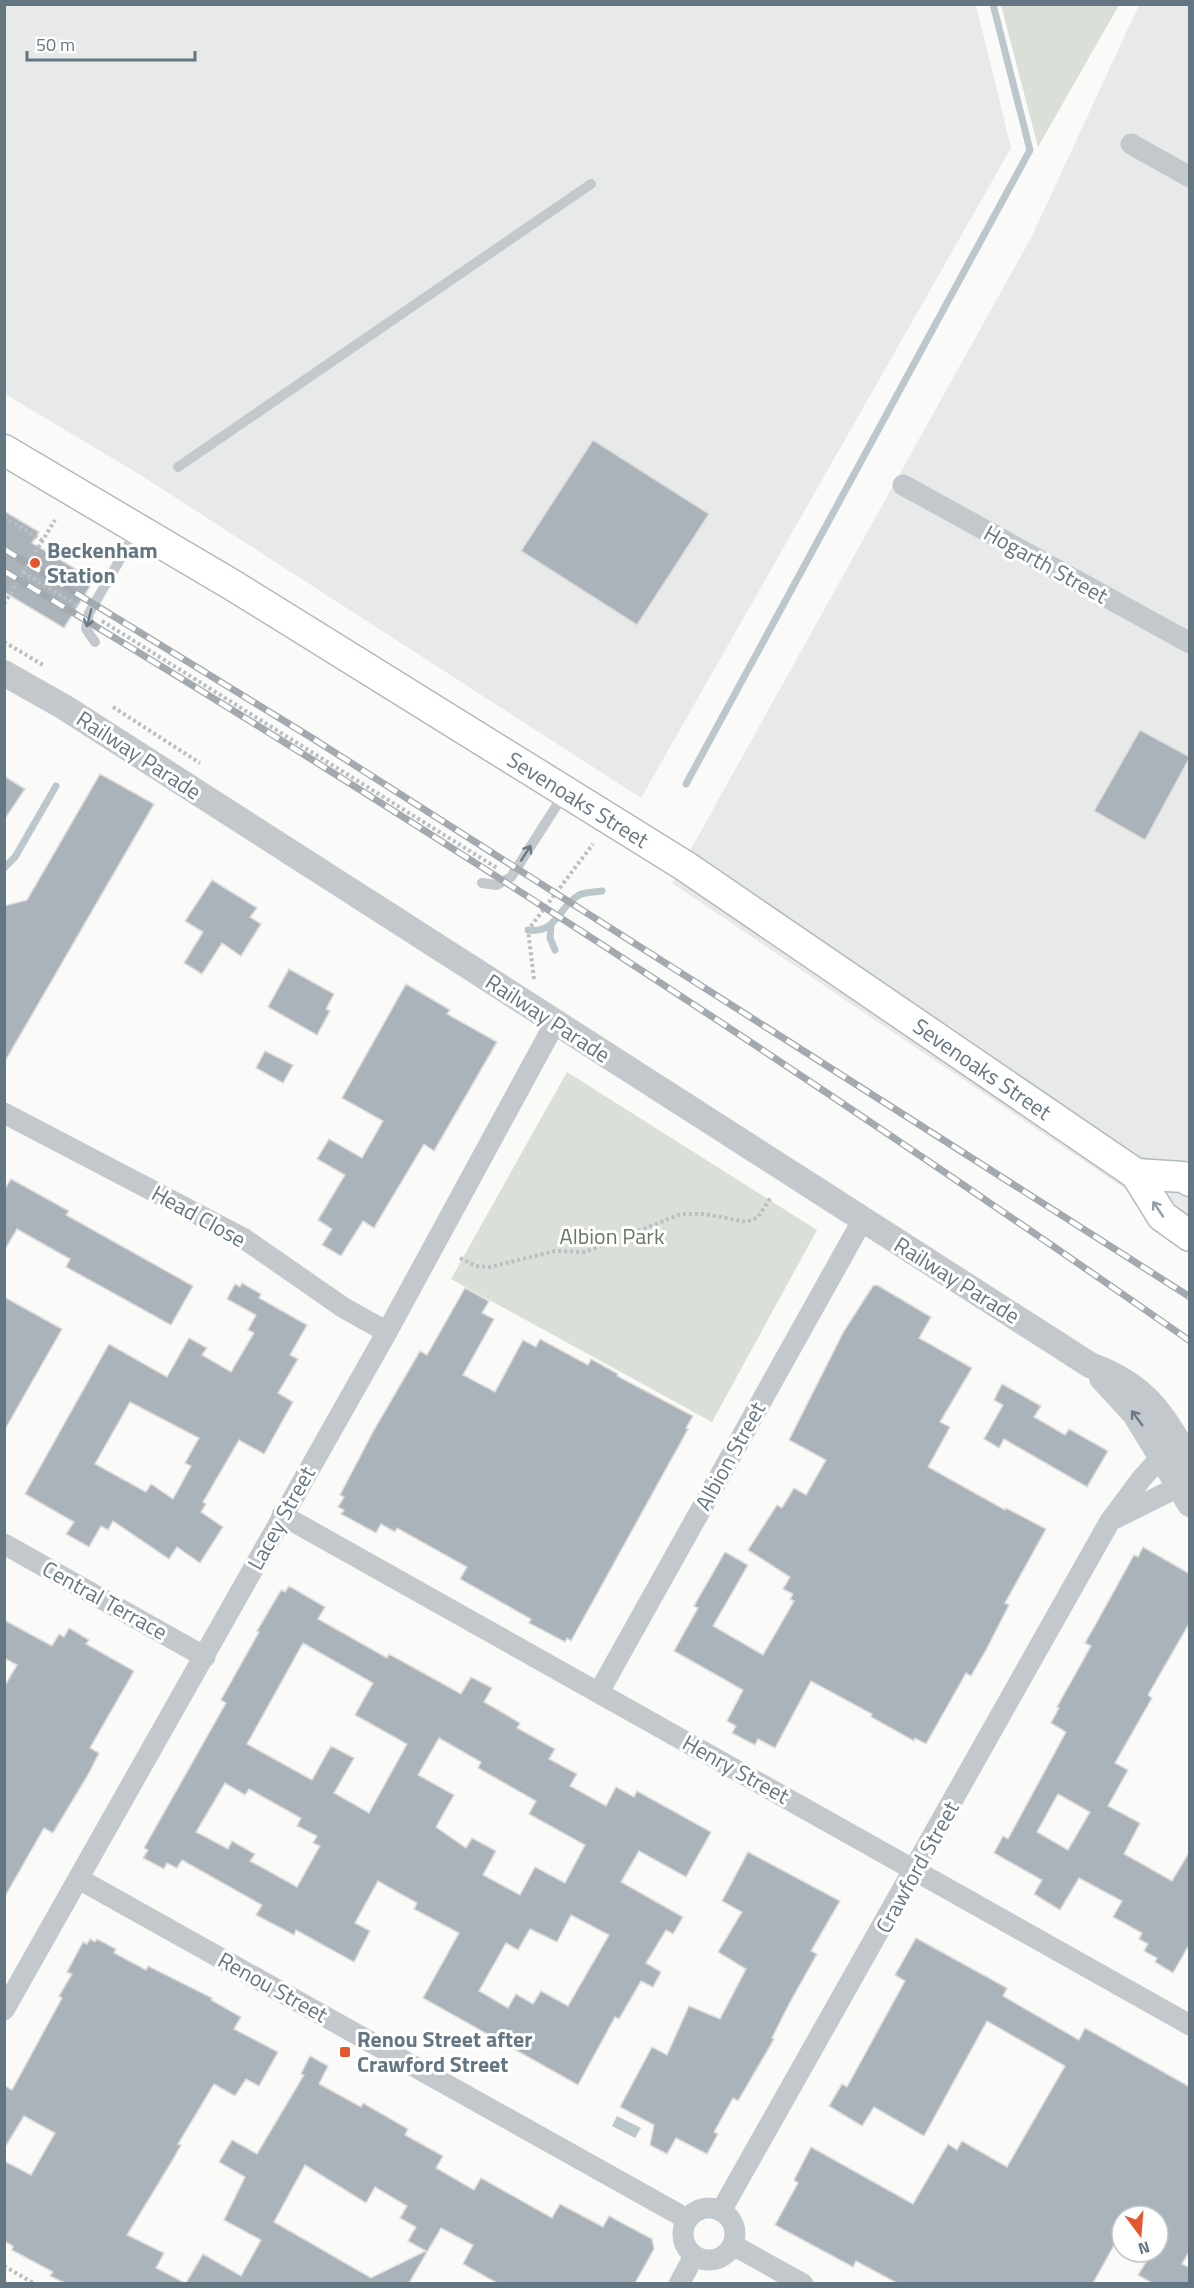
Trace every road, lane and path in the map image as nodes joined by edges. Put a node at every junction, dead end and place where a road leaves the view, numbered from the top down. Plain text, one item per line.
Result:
1 (1131, 144) dead end
2 (1190, 177) edge
3 (591, 184) dead end
4 (4, 450) edge
5 (178, 467) dead end
6 (903, 485) dead end
7 (4, 517) edge
8 (55, 520) dead end
9 (137, 530) junction
10 (43, 541) junction
11 (23, 572) junction
12 (5, 600) edge
13 (89, 613) junction
14 (95, 642) dead end
15 (1190, 643) edge
16 (4, 673) edge
17 (564, 793) junction
18 (593, 844) dead end
19 (511, 877) junction
20 (482, 883) dead end
21 (534, 979) dead end
22 (555, 1023) junction
23 (4, 1113) edge
24 (1136, 1174) junction
25 (1190, 1181) edge
26 (771, 1197) dead end
27 (862, 1221) junction
28 (1190, 1236) edge
29 (460, 1258) dead end
30 (387, 1332) junction
31 (1175, 1453) edge
32 (1186, 1490) edge
33 (282, 1515) junction
34 (1110, 1521) junction
35 (4, 1544) edge
36 (205, 1657) junction
37 (599, 1692) junction
38 (916, 1870) junction
39 (79, 1879) junction
40 (4, 2010) edge
41 (1190, 2025) edge
42 (722, 2211) junction
43 (687, 2219) junction
44 (733, 2245) junction
45 (693, 2256) junction
46 (4, 2266) edge
47 (35, 2283) edge
48 (679, 2283) edge
49 (803, 2283) edge

1 - 2 street
3 - 5 lane
4 - 9 main road, Sevenoaks Street
6 - 15 street, Hogarth Street
7 - 10 path
8 - 10 path
9 - 13 lane
9 - 17 main road, Sevenoaks Street
10 - 11 path
11 - 12 path
11 - 13 path
13 -> 14 lane
13 - 19 path
16 - 22 street, Railway Parade
19 -> 17 lane
17 - 24 main road, Sevenoaks Street
18 - 21 path
19 - 20 lane
22 - 27 street, Railway Parade
22 - 30 street, Lacey Street
23 - 30 street, Head Close
24 - 25 main road
28 -> 24 main road, Sevenoaks Street
26 - 29 path
27 - 31 street, Railway Parade
27 - 37 street, Albion Street
30 - 33 street, Lacey Street
31 - 32 street, Railway Parade
31 - 34 street, Crawford Street
32 - 34 street
33 - 36 street, Lacey Street
33 - 37 street, Henry Street
34 - 38 street, Crawford Street
35 - 36 street, Central Terrace
36 - 39 street, Lacey Street
37 - 38 street, Henry Street
38 - 41 street, Henry Street
38 - 42 street, Crawford Street
39 - 40 street, Lacey Street
39 - 43 street, Renou Street
42 - 43 street
42 - 44 street
43 - 45 street
44 - 45 street
44 - 49 street
45 - 48 street
46 - 47 path

